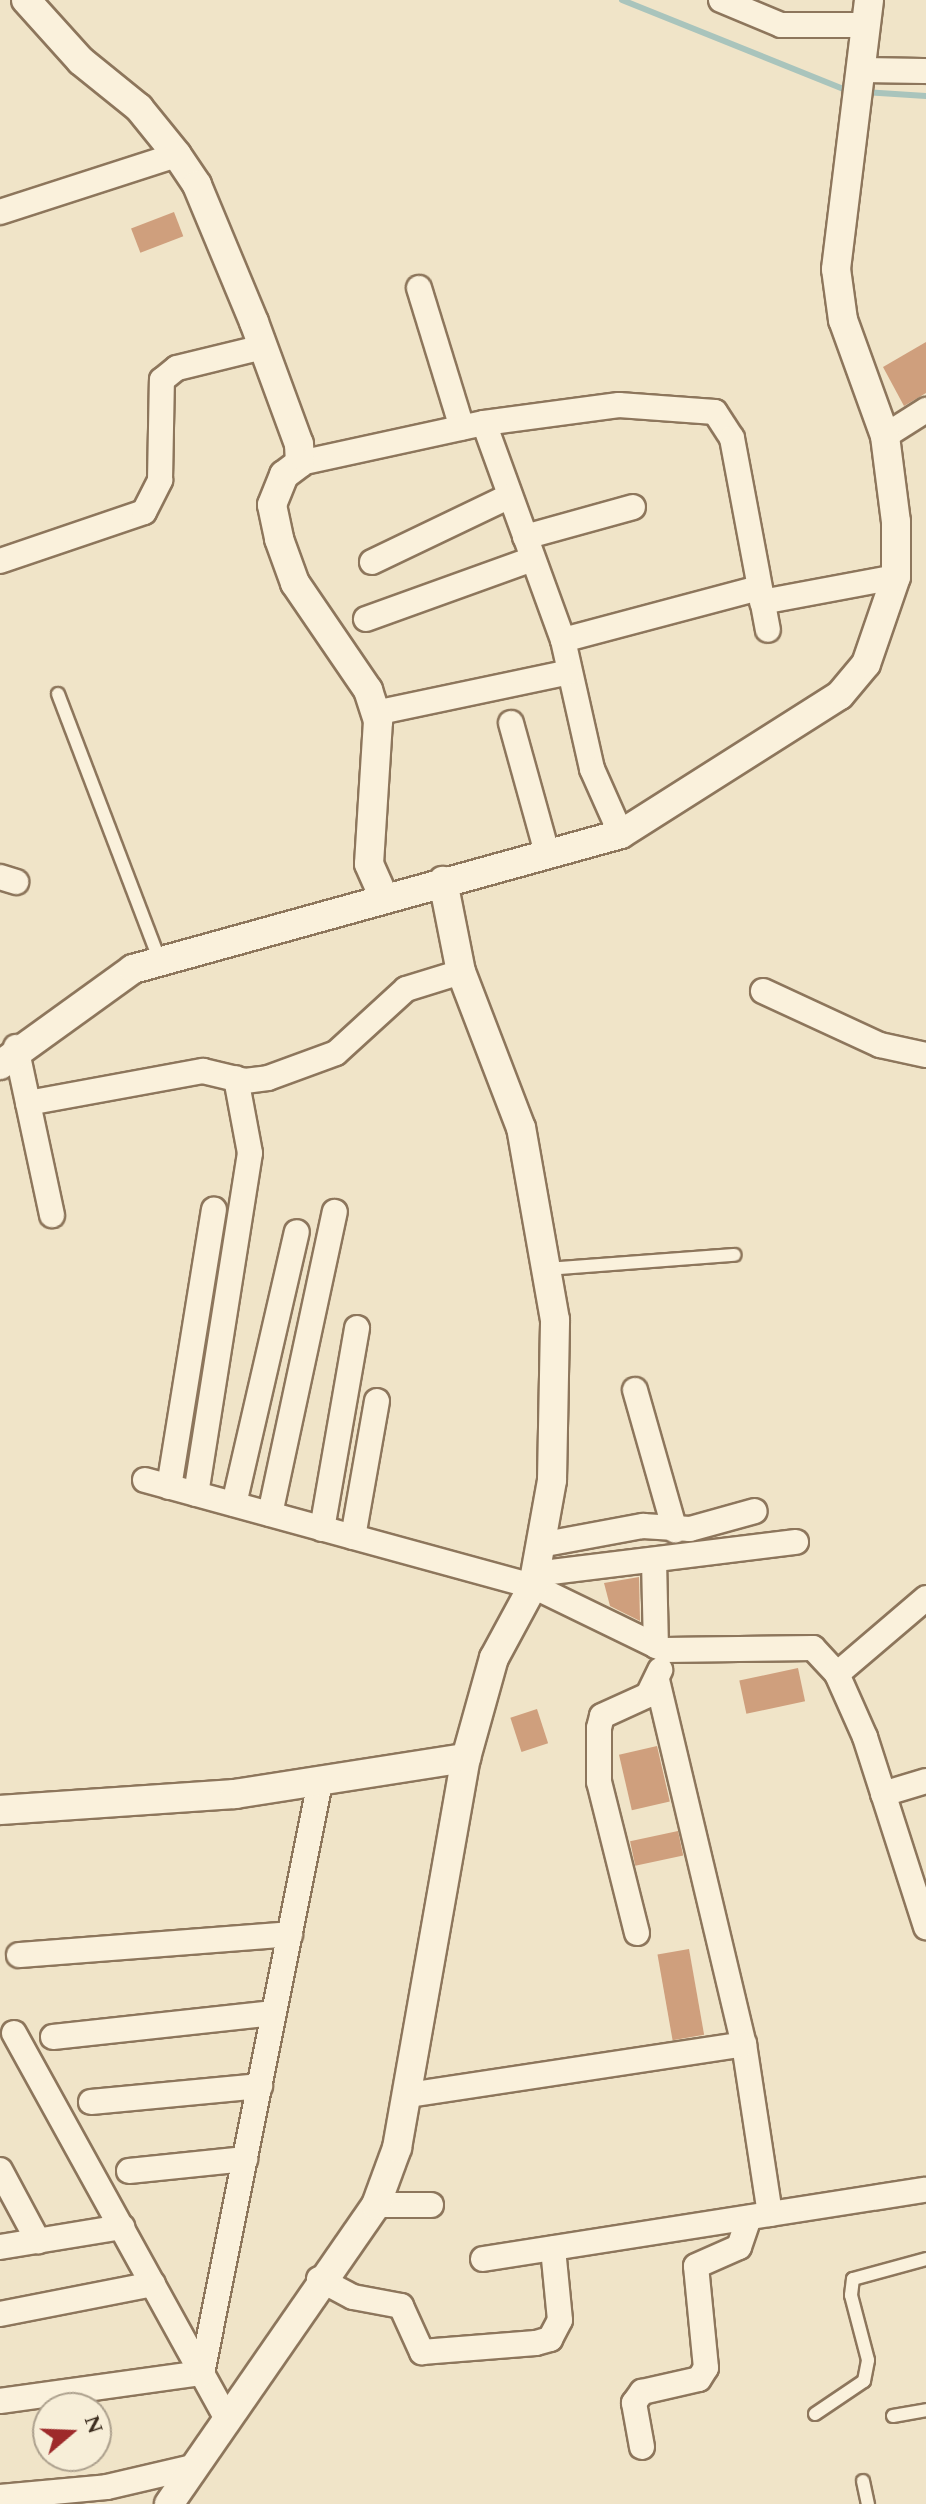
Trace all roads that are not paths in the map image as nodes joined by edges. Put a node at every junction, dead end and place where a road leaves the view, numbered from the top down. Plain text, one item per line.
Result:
1 (26, 0) edge
2 (721, 0) edge
3 (868, 12) edge
4 (926, 71) edge
5 (861, 75) junction
6 (177, 155) junction
7 (0, 212) edge
8 (419, 288) dead end
9 (263, 347) junction
10 (926, 410) edge
11 (473, 426) junction
12 (885, 436) junction
13 (300, 463) junction
14 (510, 496) junction
15 (633, 507) dead end
16 (529, 548) junction
17 (0, 561) edge
18 (372, 562) dead end
19 (896, 577) junction
20 (761, 595) junction
21 (366, 619) dead end
22 (768, 630) dead end
23 (563, 640) junction
24 (569, 672) junction
25 (58, 694) dead end
26 (375, 713) junction
27 (511, 723) dead end
28 (621, 834) junction
29 (548, 856) junction
30 (443, 881) junction
31 (383, 896) junction
32 (160, 961) junction
33 (461, 972) junction
34 (763, 991) dead end
35 (926, 1055) edge
36 (8, 1056) edge
37 (236, 1078) junction
38 (28, 1103) junction
39 (214, 1210) dead end
40 (335, 1212) dead end
41 (52, 1215) dead end
42 (297, 1232) dead end
43 (734, 1255) dead end
44 (546, 1269) junction
45 (357, 1328) dead end
46 (635, 1390) dead end
47 (377, 1401) dead end
48 (145, 1480) dead end
49 (169, 1487) junction
50 (196, 1494) junction
51 (234, 1504) junction
52 (755, 1511) dead end
53 (270, 1514) junction
54 (322, 1529) junction
55 (675, 1530) junction
56 (353, 1537) junction
57 (796, 1542) dead end
58 (540, 1545) junction
59 (654, 1560) junction
60 (534, 1580) junction
61 (926, 1598) edge
62 (661, 1648) junction
63 (837, 1674) junction
64 (657, 1680) junction
65 (466, 1758) junction
66 (926, 1781) edge
67 (320, 1782) junction
68 (883, 1794) junction
69 (0, 1810) edge
70 (926, 1927) edge
71 (637, 1933) dead end
72 (290, 1934) junction
73 (19, 1955) dead end
74 (274, 2013) junction
75 (14, 2033) dead end
76 (53, 2037) dead end
77 (744, 2044) junction
78 (260, 2086) junction
79 (408, 2095) junction
80 (91, 2102) dead end
81 (245, 2159) junction
82 (0, 2170) edge
83 (129, 2171) dead end
84 (926, 2190) edge
85 (376, 2205) junction
86 (431, 2205) dead end
87 (760, 2216) junction
88 (122, 2227) junction
89 (38, 2241) junction
90 (0, 2247) edge
91 (553, 2248) junction
92 (483, 2259) dead end
93 (926, 2259) edge
94 (319, 2279) junction
95 (153, 2284) junction
96 (0, 2314) edge
97 (202, 2373) junction
98 (0, 2401) edge
99 (926, 2410) edge
100 (815, 2414) dead end
101 (893, 2416) dead end
102 (226, 2417) junction
103 (642, 2447) dead end
104 (193, 2467) junction
105 (863, 2481) dead end
106 (0, 2497) edge
107 (169, 2504) edge
108 (868, 2504) edge

1 - 6 street
2 - 3 street
3 - 5 street
4 - 5 street
5 - 12 street
6 - 7 street
6 - 9 street
8 - 11 street
9 - 13 street
9 - 17 street
10 - 12 street
11 - 13 street
11 - 14 street
11 - 20 street
12 - 19 street
13 - 26 street
14 - 16 street
14 - 18 street
15 - 16 street
16 - 21 street
16 - 23 street
19 - 20 street
19 - 28 street
20 - 22 street
20 - 23 street
23 - 24 street
24 - 26 street
24 - 28 street
25 - 32 lane
26 - 31 street
27 - 29 street
28 - 29 street
29 - 30 street
30 - 31 street
30 - 33 street
31 - 32 street
32 - 36 street
33 - 37 street
33 - 44 street
34 - 35 street
36 - 38 street
37 - 38 street
37 - 50 street
38 - 41 street
39 - 49 street
40 - 53 street
42 - 51 street
43 - 44 lane
44 - 58 street
45 - 54 street
46 - 55 street
47 - 56 street
48 - 49 street
49 - 50 street
50 - 51 street
51 - 53 street
52 - 55 street
53 - 54 street
54 - 56 street
55 - 58 street
56 - 60 street
57 - 59 street
58 - 60 street
59 - 60 street
59 - 62 street
60 - 62 street
60 - 65 street
61 - 63 street
62 - 63 street
62 - 64 street
63 - 68 street
64 - 71 street
64 - 77 street
65 - 67 street
65 - 79 street
66 - 68 street
67 - 69 street
67 - 72 street
68 - 70 street
72 - 73 street
72 - 74 street
74 - 76 street
74 - 78 street
75 - 88 street
77 - 79 street
77 - 87 street
78 - 80 street
78 - 81 street
79 - 85 street
81 - 83 street
81 - 97 street
82 - 89 street
84 - 87 street
85 - 86 street
85 - 94 street
87 - 91 street
87 - 103 street
88 - 89 street
88 - 95 street
89 - 90 street
91 - 92 street
91 - 94 street
93 - 100 lane
94 - 102 street
95 - 96 street
95 - 97 street
97 - 98 street
97 - 102 street
99 - 101 lane
102 - 104 street
104 - 106 street
104 - 107 street
105 - 108 lane

